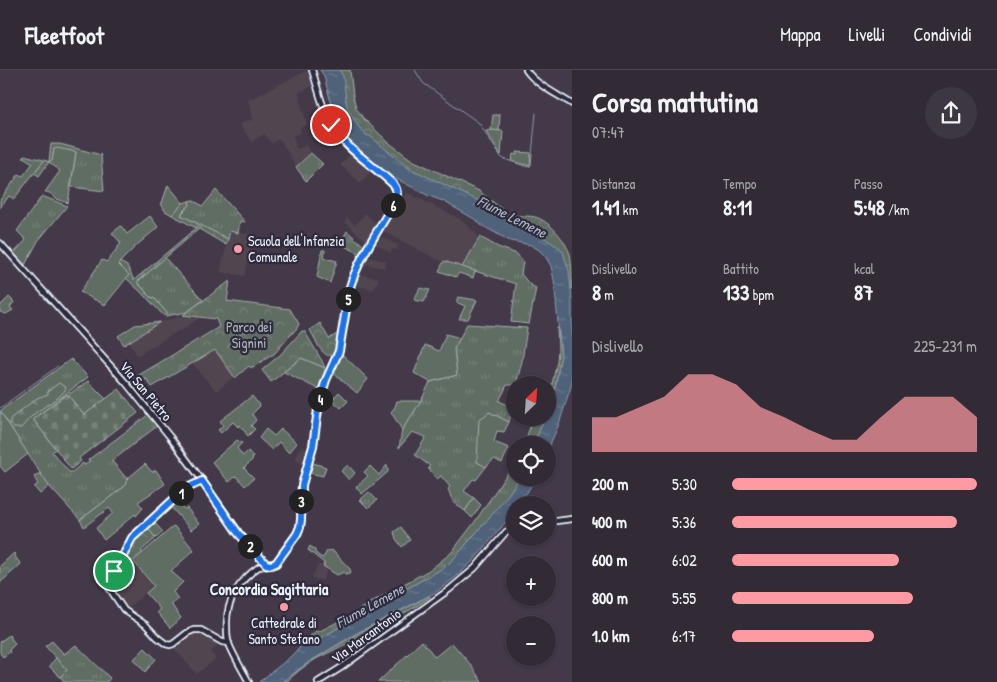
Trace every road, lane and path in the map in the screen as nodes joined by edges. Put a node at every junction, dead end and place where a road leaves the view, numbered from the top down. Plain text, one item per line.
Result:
1 (312, 70) edge
2 (526, 70) edge
3 (572, 104) edge
4 (0, 243) edge
5 (202, 481) junction
6 (572, 519) edge
7 (556, 521) edge
8 (506, 532) edge
9 (264, 565) junction
10 (229, 643) junction
11 (249, 682) edge
12 (318, 682) edge

1 - 9 street
2 - 3 street
4 - 5 street, Via San Pietro
5 - 9 street, Via San Pietro
5 - 10 street
6 - 7 street
8 - 12 street, Via Marcantonio
9 - 10 street
10 - 11 street

